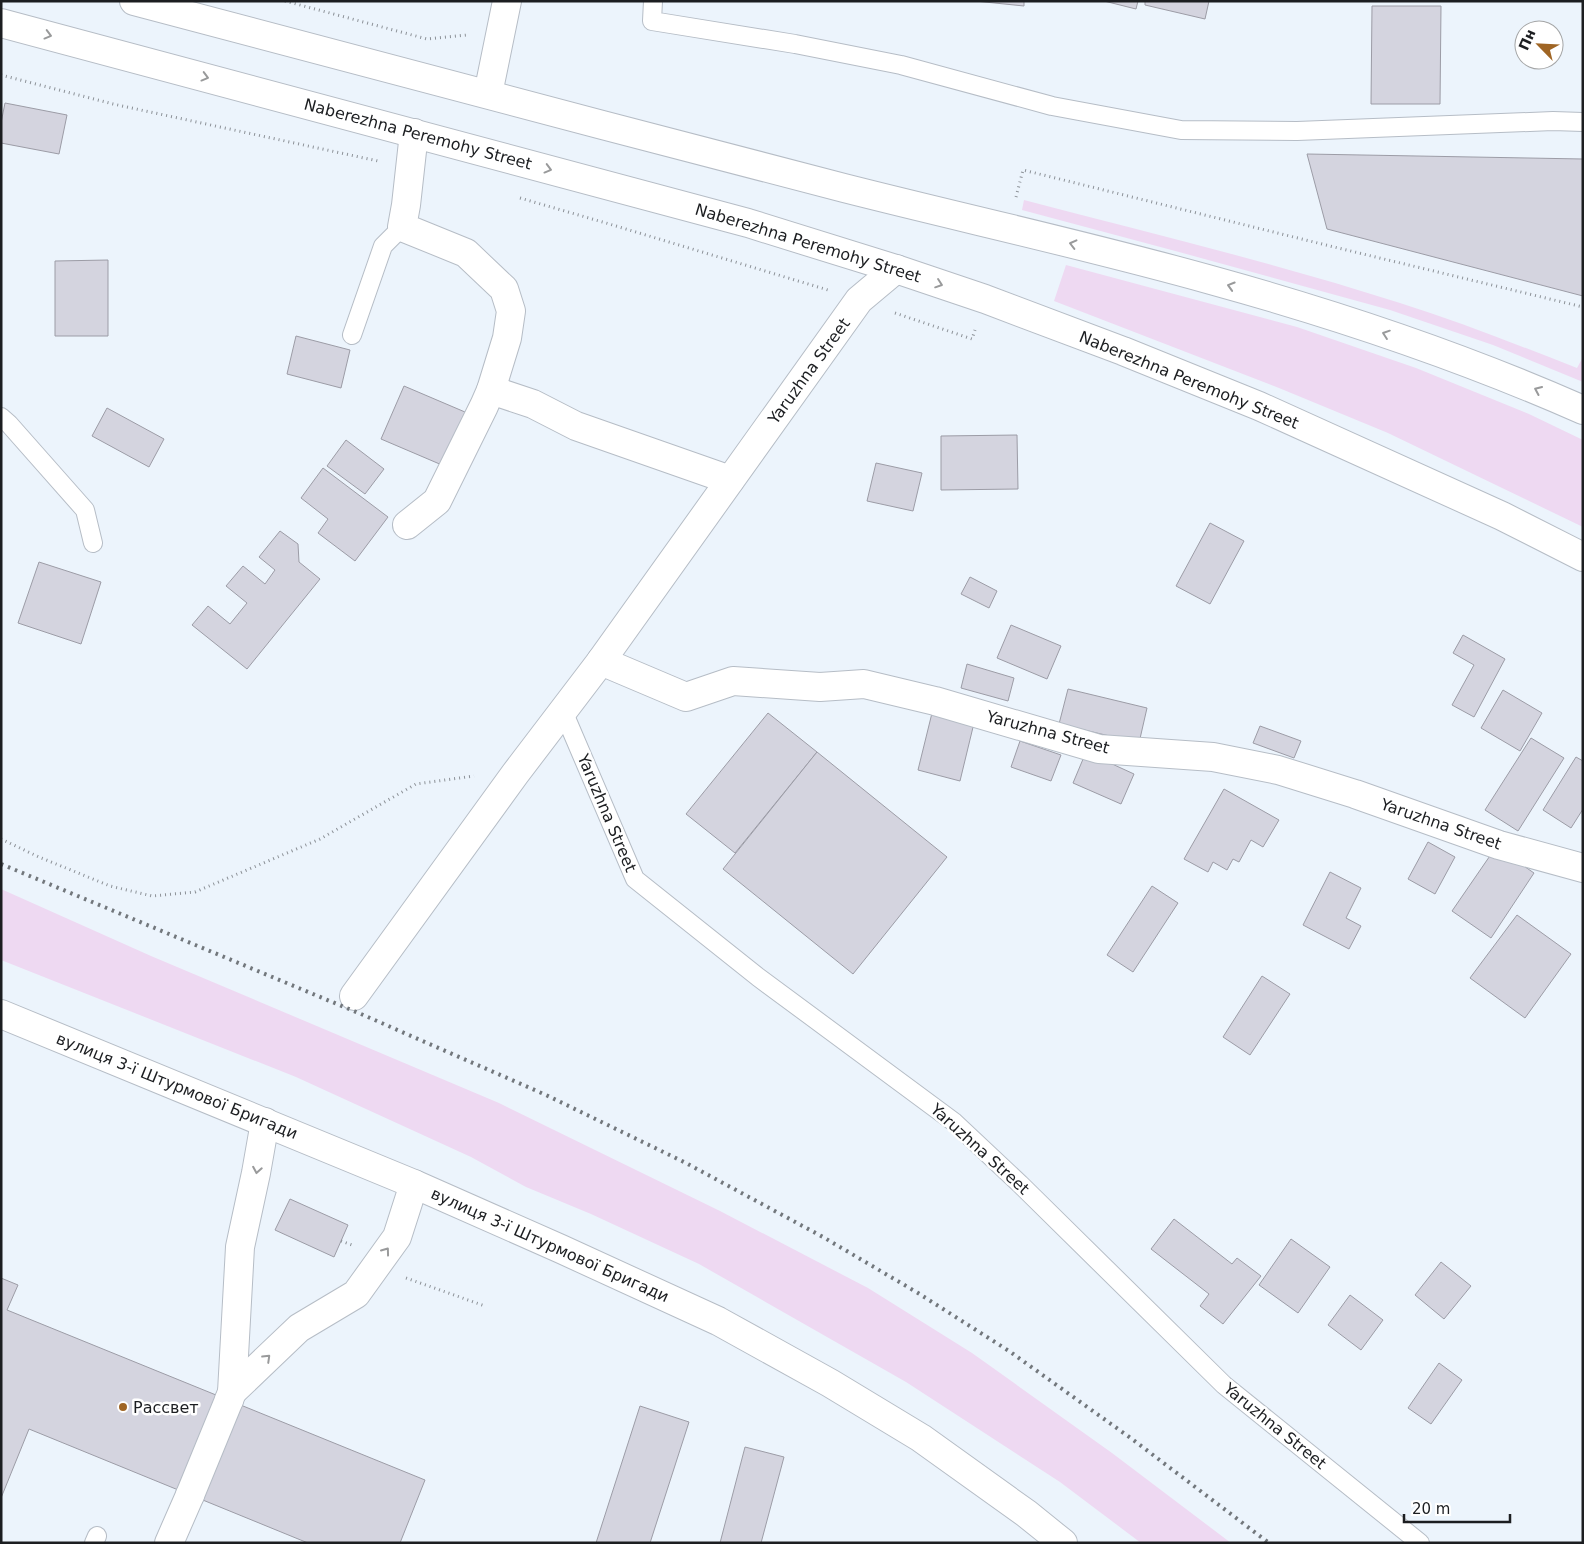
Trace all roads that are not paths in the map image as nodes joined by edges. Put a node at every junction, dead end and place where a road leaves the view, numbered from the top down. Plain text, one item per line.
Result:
1 (134, 1) edge
2 (506, 1) edge
3 (653, 1) edge
4 (1, 23) edge
5 (488, 94) junction
6 (1583, 122) edge
7 (414, 133) junction
8 (402, 227) junction
9 (896, 269) junction
10 (352, 335) dead end
11 (491, 390) junction
12 (1583, 410) edge
13 (1, 417) edge
14 (730, 480) junction
15 (407, 525) dead end
16 (93, 543) dead end
17 (1583, 557) edge
18 (601, 661) junction
19 (563, 711) junction
20 (1583, 868) edge
21 (354, 996) dead end
22 (1, 1014) edge
23 (265, 1122) junction
24 (414, 1184) junction
25 (230, 1396) junction
26 (169, 1543) edge
27 (1063, 1543) edge
28 (1420, 1543) edge

1 - 5 main road
2 - 5 main road
3 - 6 lane
4 -> 7 main road, Naberezhna Peremohy Street
12 -> 5 main road
7 - 8 main road
7 -> 9 main road, Naberezhna Peremohy Street
8 - 10 lane
8 - 11 main road
9 - 14 main road, Yaruzhna Street
9 -> 17 main road, Naberezhna Peremohy Street
11 - 14 main road
11 - 15 main road
13 - 16 lane
14 - 18 main road, Yaruzhna Street
18 - 19 main road, Yaruzhna Street
18 - 20 main road, Yaruzhna Street
19 - 21 main road, Yaruzhna Street
19 - 28 lane, Yaruzhna Street
22 - 23 main road, вулиця 3-ї Штурмової Бригади
23 - 24 main road, вулиця 3-ї Штурмової Бригади
23 -> 25 main road
25 -> 24 main road
24 - 27 main road, вулиця 3-ї Штурмової Бригади
25 - 26 main road

